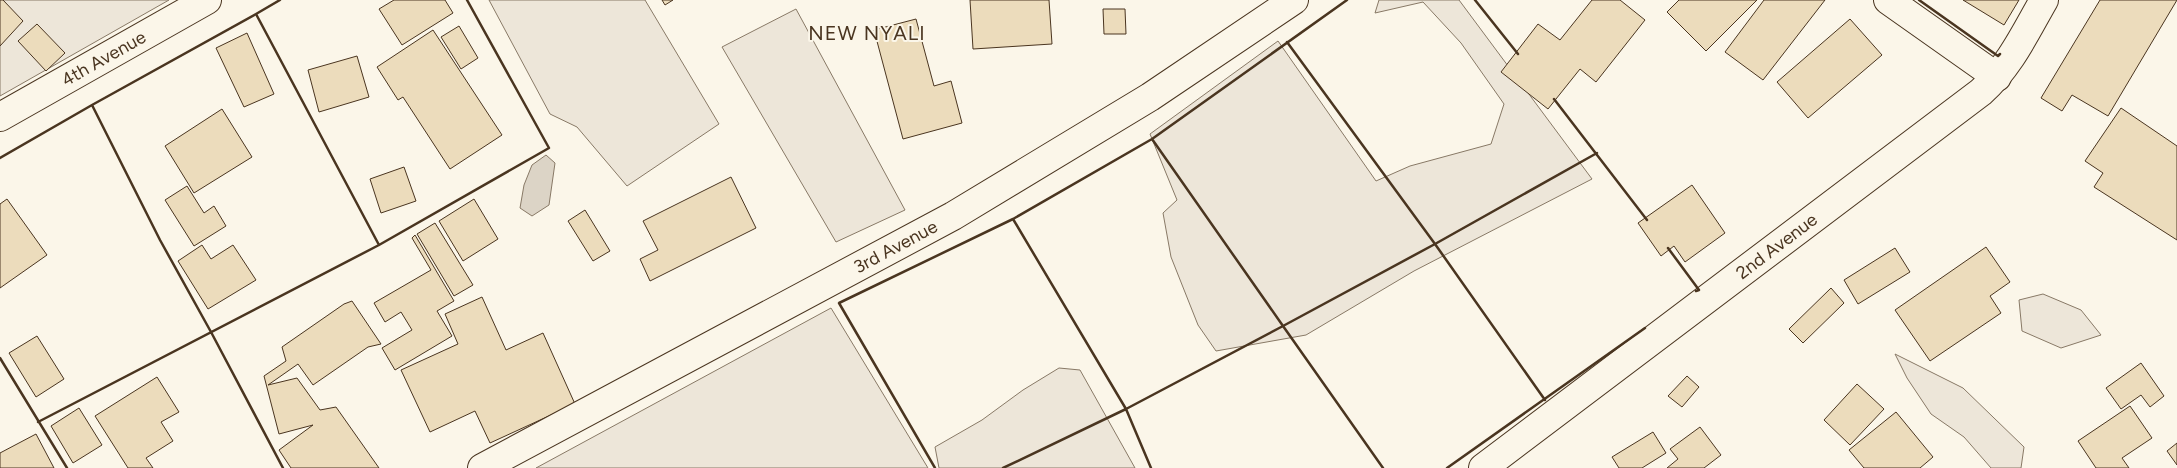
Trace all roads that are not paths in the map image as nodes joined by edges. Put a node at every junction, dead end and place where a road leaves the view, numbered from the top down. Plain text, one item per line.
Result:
1 (207, 0) edge
2 (1294, 0) edge
3 (1888, 0) edge
4 (2044, 0) edge
5 (1997, 77) junction
6 (0, 117) edge
7 (482, 468) edge
8 (1482, 468) edge

1 - 6 street, 4th Avenue
2 - 7 street, 3rd Avenue
3 - 5 street
4 - 5 street, 2nd Avenue
5 - 8 street, 2nd Avenue

